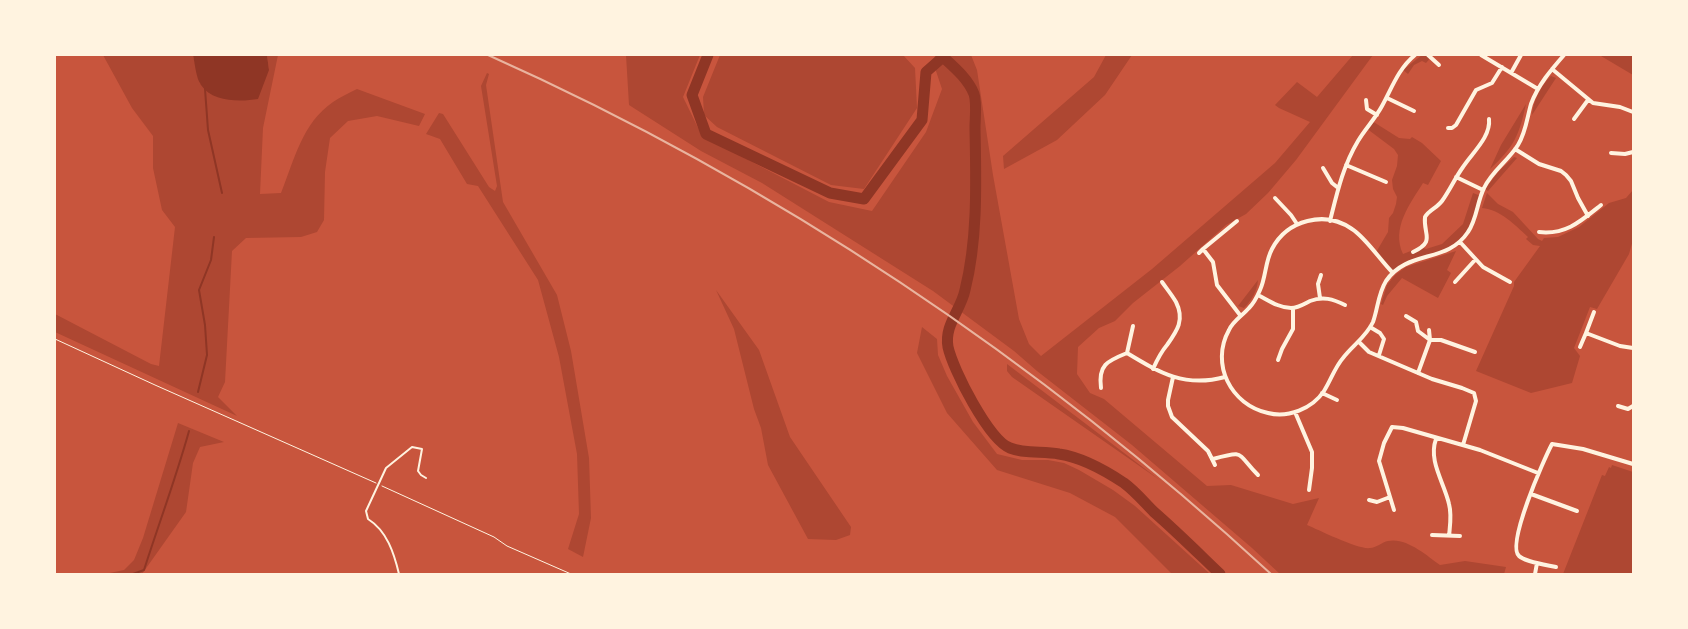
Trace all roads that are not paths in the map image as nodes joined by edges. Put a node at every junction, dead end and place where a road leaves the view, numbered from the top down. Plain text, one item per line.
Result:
1 (1415, 55) edge
2 (1428, 55) edge
3 (1481, 55) edge
4 (1521, 55) edge
5 (1564, 55) edge
6 (1439, 65) dead end
7 (1502, 68) junction
8 (1552, 69) junction
9 (1511, 73) junction
10 (1538, 89) junction
11 (1386, 98) junction
12 (1366, 100) dead end
13 (1588, 100) junction
14 (1414, 111) dead end
15 (1633, 112) edge
16 (1377, 114) junction
17 (1488, 119) dead end
18 (1574, 119) dead end
19 (1448, 128) dead end
20 (1515, 149) junction
21 (1633, 152) edge
22 (1611, 153) dead end
23 (1346, 165) junction
24 (1323, 168) dead end
25 (1456, 177) junction
26 (1386, 182) dead end
27 (1337, 187) junction
28 (1483, 190) junction
29 (1275, 198) dead end
30 (1601, 205) dead end
31 (1588, 216) junction
32 (1237, 220) dead end
33 (1330, 221) junction
34 (1297, 224) junction
35 (1539, 232) dead end
36 (1460, 242) junction
37 (1204, 249) junction
38 (1413, 252) dead end
39 (1199, 253) dead end
40 (1475, 260) junction
41 (1393, 272) junction
42 (1320, 275) dead end
43 (1162, 282) dead end
44 (1456, 282) dead end
45 (1510, 282) dead end
46 (1258, 295) junction
47 (1320, 298) junction
48 (1345, 305) dead end
49 (1293, 308) junction
50 (1594, 312) dead end
51 (1240, 316) junction
52 (1406, 316) dead end
53 (1133, 326) dead end
54 (1370, 327) junction
55 (1429, 330) dead end
56 (1586, 333) junction
57 (1430, 340) junction
58 (1359, 342) junction
59 (1580, 347) dead end
60 (1633, 348) edge
61 (1475, 352) dead end
62 (1127, 353) junction
63 (1378, 355) junction
64 (1278, 360) dead end
65 (1153, 368) junction
66 (1418, 373) junction
67 (1173, 377) junction
68 (1225, 377) junction
69 (1101, 388) dead end
70 (1322, 393) junction
71 (1337, 400) dead end
72 (1618, 406) dead end
73 (1633, 406) edge
74 (1295, 412) junction
75 (1436, 439) junction
76 (1462, 445) junction
77 (1213, 459) junction
78 (1633, 464) edge
79 (1215, 465) dead end
80 (1538, 473) junction
81 (1258, 475) dead end
82 (426, 478) dead end
83 (1309, 490) dead end
84 (1531, 494) junction
85 (1390, 497) junction
86 (1370, 500) dead end
87 (1394, 510) dead end
88 (1577, 511) dead end
89 (1432, 535) dead end
90 (1449, 536) junction
91 (1460, 536) dead end
92 (1537, 563) junction
93 (1556, 567) dead end
94 (399, 574) edge
95 (1535, 574) edge

1 - 11 street
2 - 6 street
3 - 7 street
4 - 9 street
5 - 8 street
7 - 9 street
7 - 19 street
8 - 10 street
8 - 13 street
9 - 10 street
10 - 20 street
11 - 14 street
11 - 16 street
12 - 16 street
13 - 15 street
13 - 18 street
16 - 23 street
17 - 25 street
20 - 28 street
20 - 31 street
21 - 22 street
23 - 26 street
23 - 27 street
24 - 27 street
25 - 28 street
25 - 38 street
27 - 33 street
28 - 36 street
29 - 34 street
30 - 31 street
31 - 35 street
32 - 37 street
33 - 34 street
33 - 41 street
34 - 46 street
36 - 40 street
36 - 41 street
37 - 39 street
37 - 51 street
40 - 44 street
40 - 45 street
41 - 54 street
42 - 47 street
43 - 65 street
46 - 49 street
46 - 51 street
47 - 48 street
47 - 49 street
49 - 64 street
50 - 56 street
51 - 68 street
52 - 57 street
53 - 62 street
54 - 58 street
54 - 63 street
55 - 57 street
56 - 59 street
56 - 60 street
57 - 61 street
57 - 66 street
58 - 63 street
58 - 70 street
62 - 65 street
62 - 69 street
63 - 66 street
65 - 67 street
66 - 76 street
67 - 68 street
67 - 77 street
68 - 74 street
70 - 71 street
70 - 74 street
72 - 73 street
74 - 83 street
75 - 76 street
75 - 85 street
75 - 90 street
76 - 80 street
77 - 79 street
77 - 81 street
78 - 80 street
80 - 84 street
82 - 94 lane
84 - 88 street
84 - 92 street
85 - 86 street
85 - 87 street
89 - 90 street
90 - 91 street
92 - 93 street
92 - 95 street

